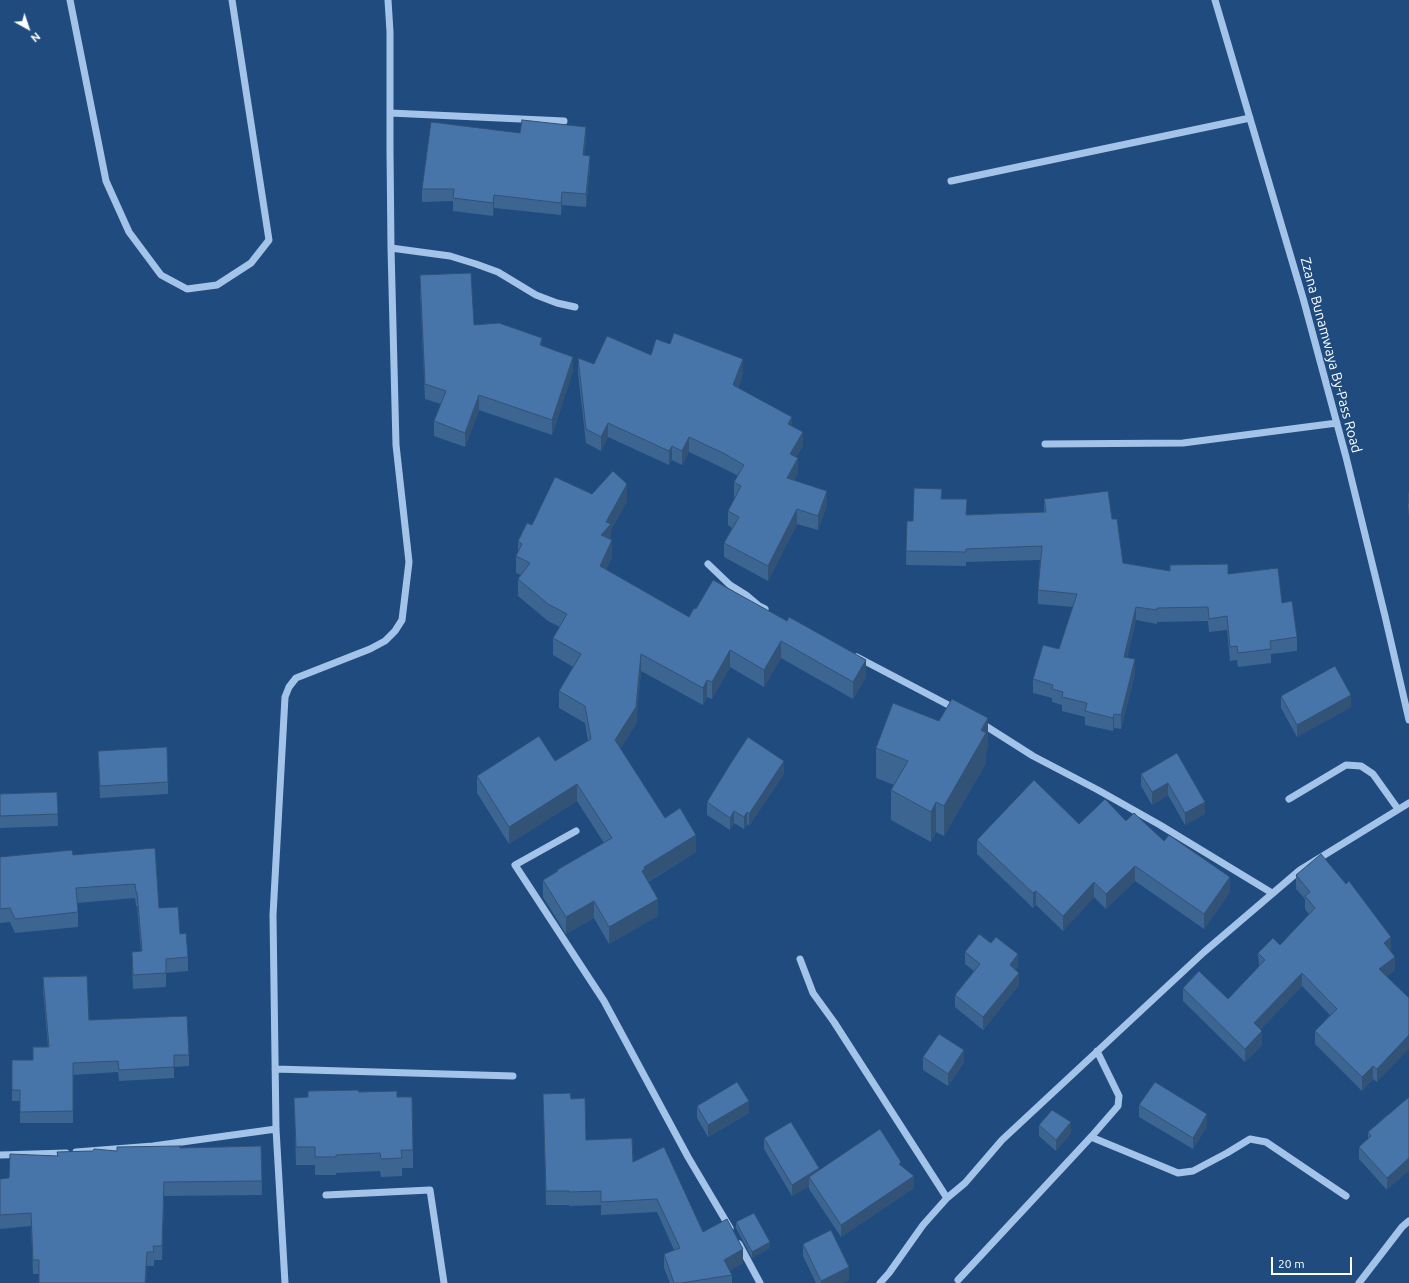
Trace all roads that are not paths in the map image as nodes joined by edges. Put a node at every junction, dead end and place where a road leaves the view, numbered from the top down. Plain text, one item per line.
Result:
1 (70, 0) edge
2 (232, 0) edge
3 (388, 0) edge
4 (1215, 0) edge
5 (390, 113) junction
6 (1250, 118) junction
7 (564, 121) dead end
8 (951, 181) dead end
9 (391, 248) junction
10 (575, 307) dead end
11 (1337, 423) junction
12 (1045, 444) dead end
13 (708, 564) dead end
14 (772, 613) edge
15 (847, 652) edge
16 (1406, 690) edge
17 (964, 713) edge
18 (976, 720) edge
19 (1409, 720) edge
20 (1289, 799) dead end
21 (1409, 803) edge
22 (1398, 809) junction
23 (576, 830) dead end
24 (1272, 893) junction
25 (800, 959) dead end
26 (1097, 1050) junction
27 (275, 1069) junction
28 (513, 1076) dead end
29 (276, 1129) junction
30 (1092, 1136) junction
31 (0, 1155) edge
32 (326, 1196) dead end
33 (1346, 1196) dead end
34 (947, 1198) junction
35 (1409, 1221) edge
36 (732, 1232) edge
37 (736, 1239) edge
38 (958, 1280) dead end
39 (285, 1283) edge
40 (444, 1283) edge
41 (760, 1283) edge
42 (880, 1283) edge
43 (1359, 1283) edge

1 - 2 street
3 - 5 street
4 - 6 street, Zzana Bunamwaya By-Pass Road
5 - 7 street
5 - 9 street
6 - 8 street
6 - 11 street, Zzana Bunamwaya By-Pass Road
9 - 10 street
9 - 27 street
11 - 12 street
11 - 16 street, Zzana Bunamwaya By-Pass Road
13 - 14 street
15 - 17 street
16 - 19 street, Zzana Bunamwaya By-Pass Road
18 - 24 street
20 - 22 street
21 - 22 street
22 - 24 street
23 - 36 street
24 - 26 street
25 - 34 street
26 - 30 street
26 - 34 street
27 - 28 street
27 - 29 street
29 - 31 street
29 - 39 street
30 - 33 street
30 - 38 street
32 - 40 street
34 - 42 street
35 - 43 street
37 - 41 street

